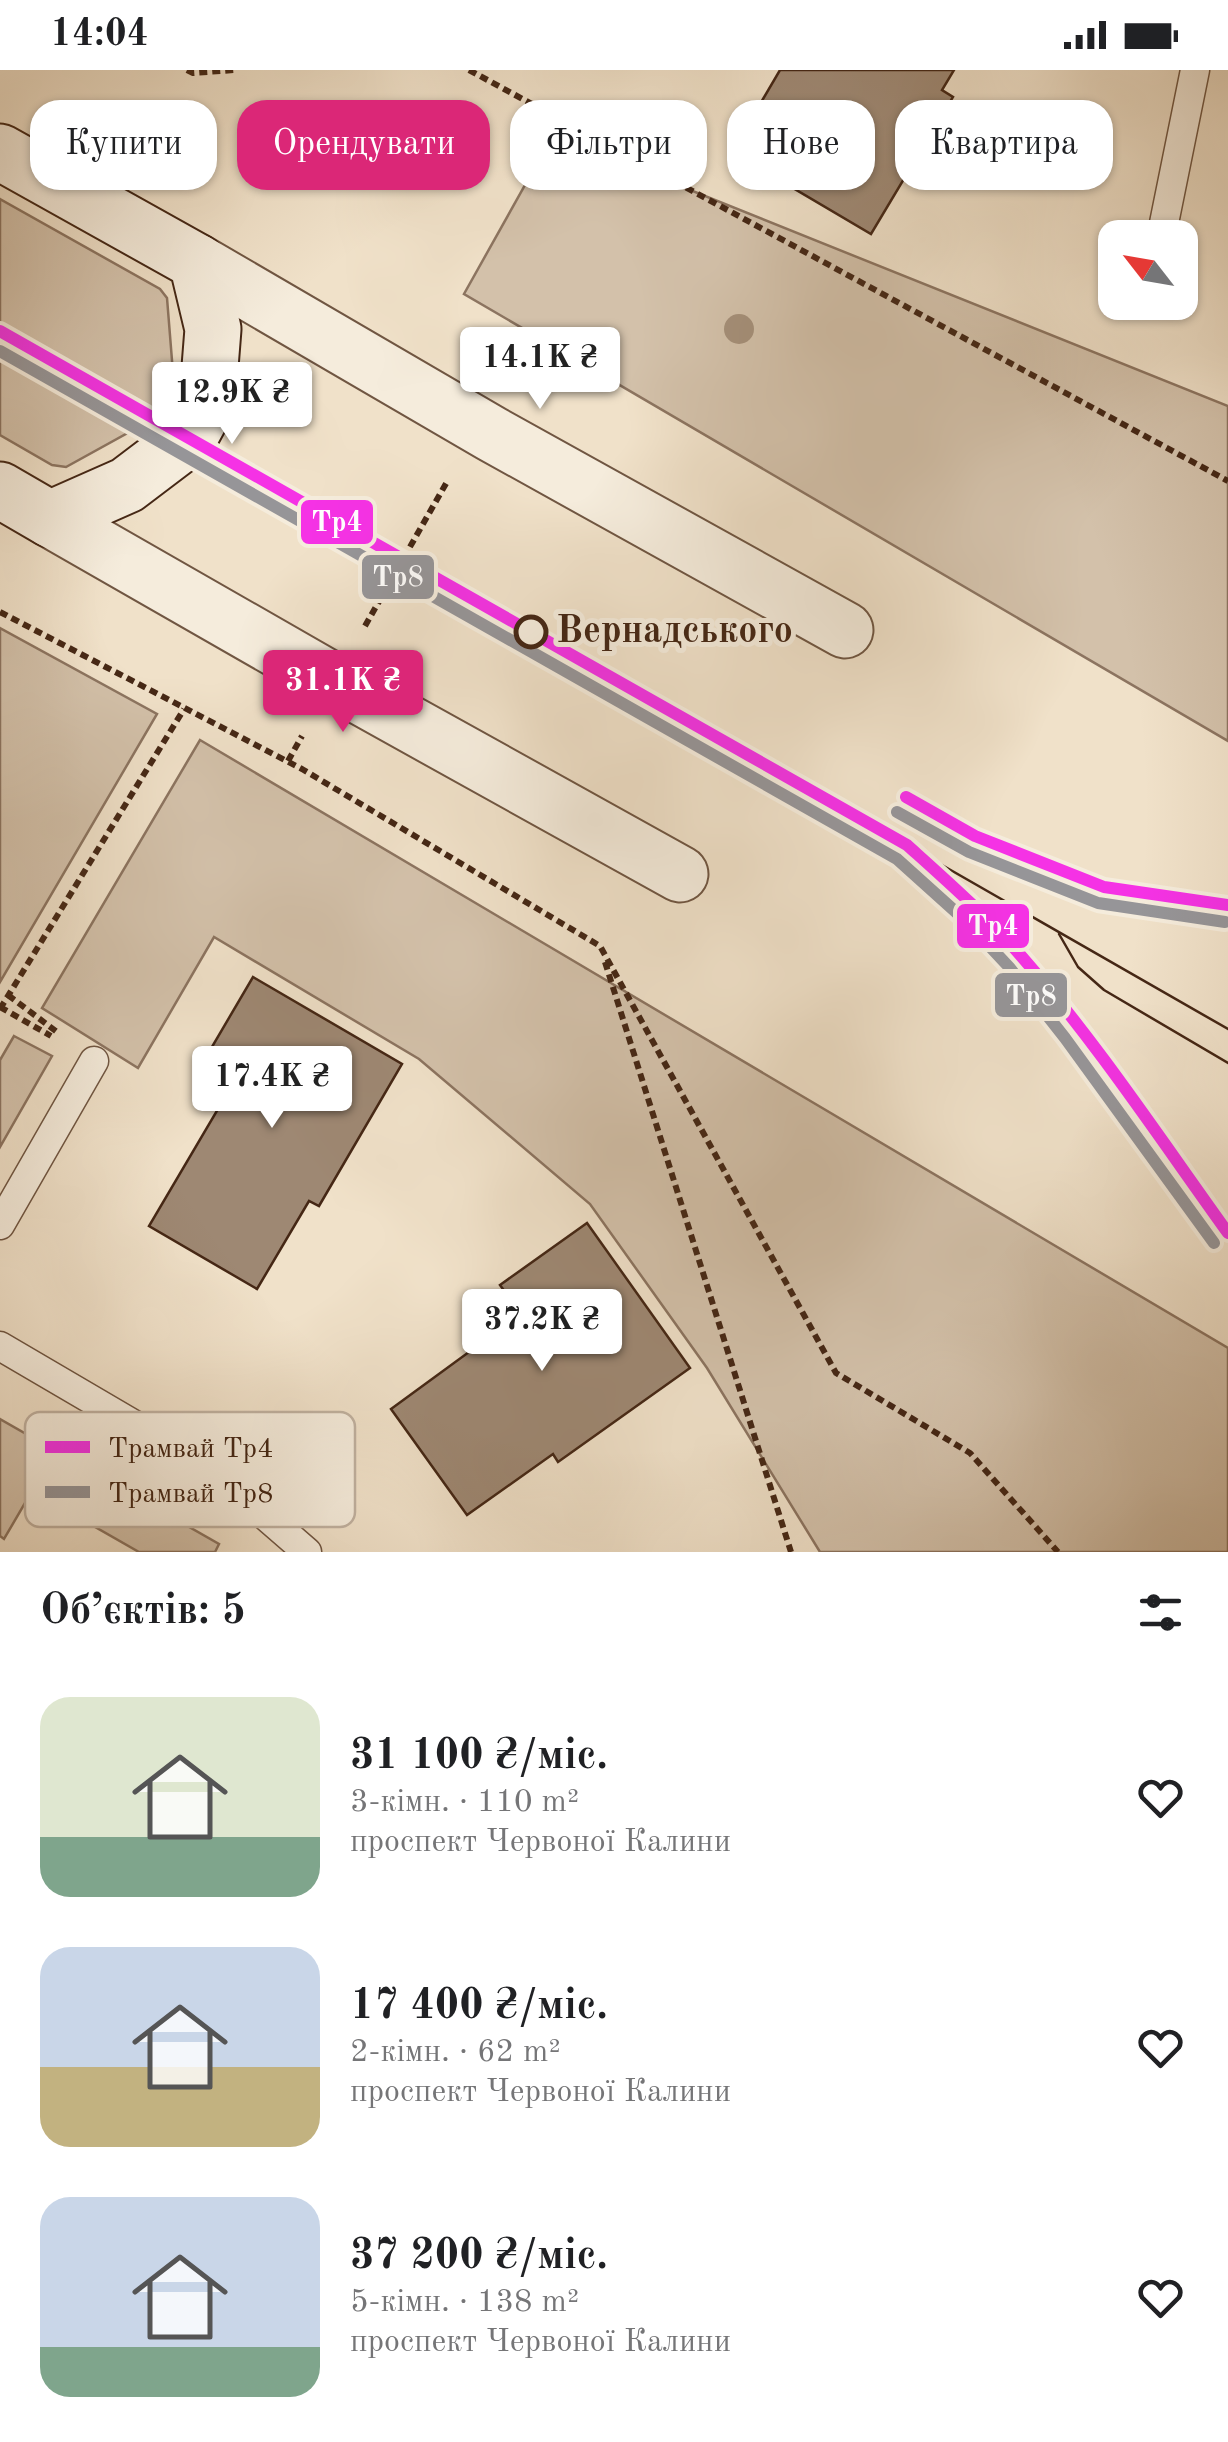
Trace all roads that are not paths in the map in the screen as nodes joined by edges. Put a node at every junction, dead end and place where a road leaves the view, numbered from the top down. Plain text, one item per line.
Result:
1 (1196, 70) edge
2 (0, 152) edge
3 (1165, 220) edge
4 (197, 262) junction
5 (0, 490) edge
6 (50, 518) junction
7 (845, 630) dead end
8 (680, 874) dead end
9 (94, 1060) road end
10 (0, 1226) edge
11 (0, 1346) edge
12 (113, 1412) edge
13 (278, 1527) edge
14 (307, 1552) edge

1 - 3 lane
2 - 4 street
4 - 6 street
4 - 7 street
5 - 6 street
6 - 8 street
9 - 10 lane
11 - 12 lane
13 - 14 lane

